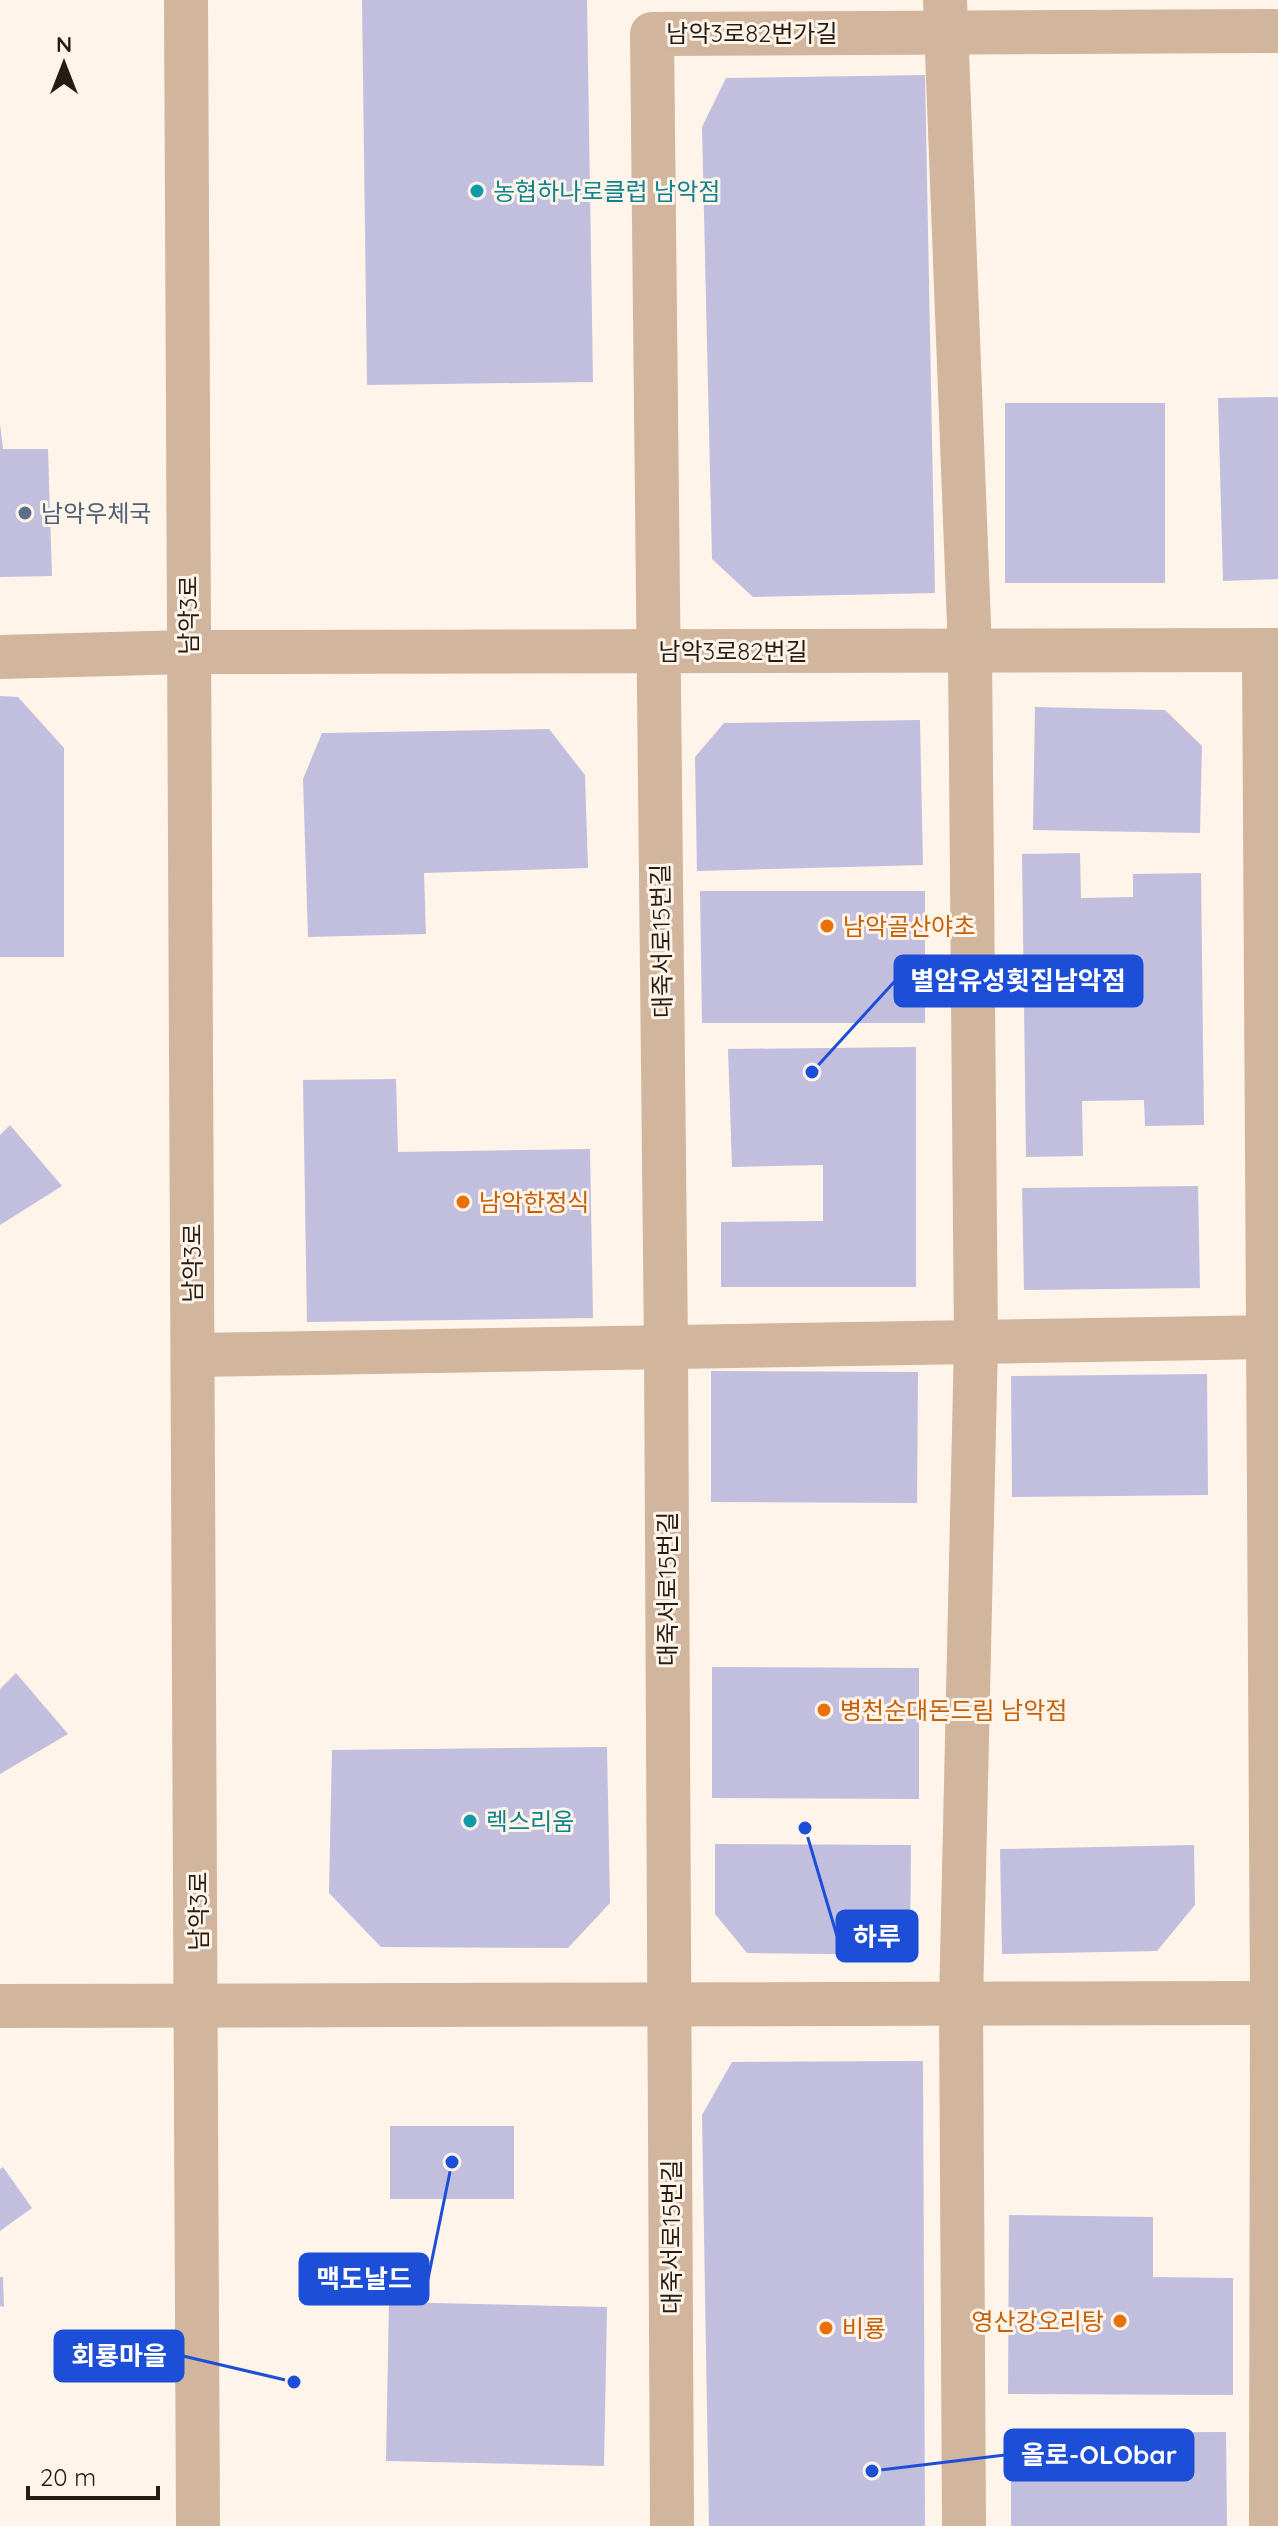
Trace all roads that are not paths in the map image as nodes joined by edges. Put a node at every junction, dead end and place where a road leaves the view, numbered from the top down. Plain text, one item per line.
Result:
1 (186, 0) edge
2 (946, 16) edge
3 (1278, 31) edge
4 (1271, 650) edge
5 (657, 651) junction
6 (970, 651) junction
7 (188, 652) junction
8 (0, 657) edge
9 (1272, 929) edge
10 (1272, 1337) edge
11 (976, 1342) junction
12 (666, 1347) junction
13 (193, 1355) junction
14 (961, 2003) junction
15 (1275, 2003) edge
16 (670, 2004) junction
17 (0, 2006) edge
18 (198, 2006) junction
19 (198, 2526) edge
20 (672, 2526) edge
21 (964, 2526) edge
22 (1271, 2526) edge

1 - 7 street, 남악3로
2 - 3 street, 남악3로82번가길
2 - 5 street, 남악3로82번가길
2 - 6 street
4 - 6 street, 남악3로82번길
4 - 9 street
5 - 6 street, 남악3로82번길
5 - 7 street, 남악3로82번길
5 - 12 street, 대죽서로15번길
6 - 11 street
7 - 8 street, 남악3로82번길
7 - 13 street, 남악3로
9 - 10 street
10 - 11 street
10 - 15 street
11 - 12 street
11 - 14 street
12 - 13 street
12 - 16 street, 대죽서로15번길
13 - 18 street, 남악3로
14 - 15 street
14 - 16 street
14 - 21 street
15 - 22 street
16 - 18 street
16 - 20 street, 대죽서로15번길
17 - 18 street
18 - 19 street, 남악3로

